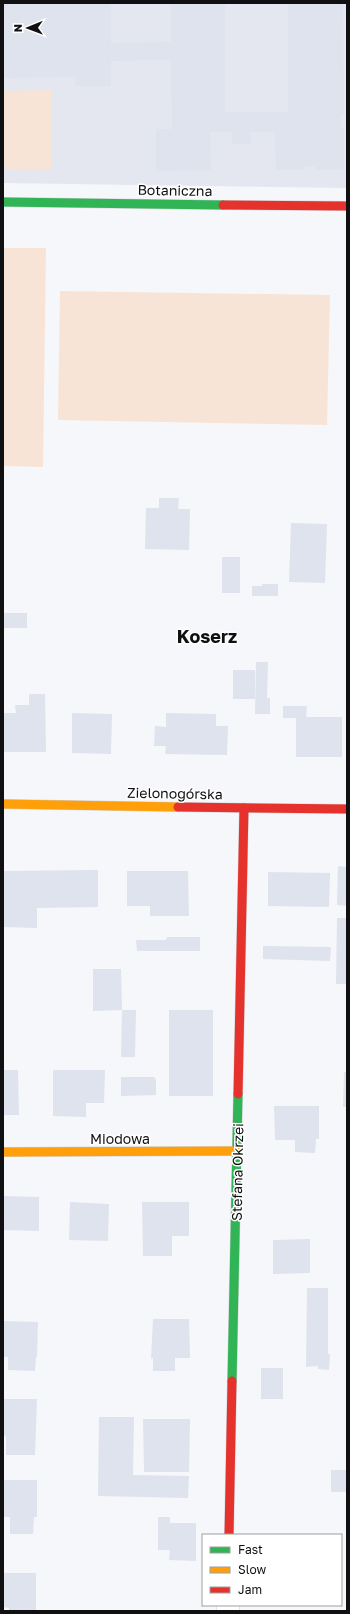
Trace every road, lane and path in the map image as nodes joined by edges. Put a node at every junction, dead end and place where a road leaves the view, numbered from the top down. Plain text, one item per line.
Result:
1 (3, 202) edge
2 (347, 206) edge
3 (3, 804) edge
4 (244, 808) junction
5 (347, 809) edge
6 (237, 1151) junction
7 (3, 1152) edge
8 (229, 1534) edge

1 - 2 street, Botaniczna
3 - 4 street, Zielonogórska
4 - 5 street, Zielonogórska
4 - 6 street, Stefana Okrzei
6 - 7 street, Miodowa
6 - 8 street, Stefana Okrzei

